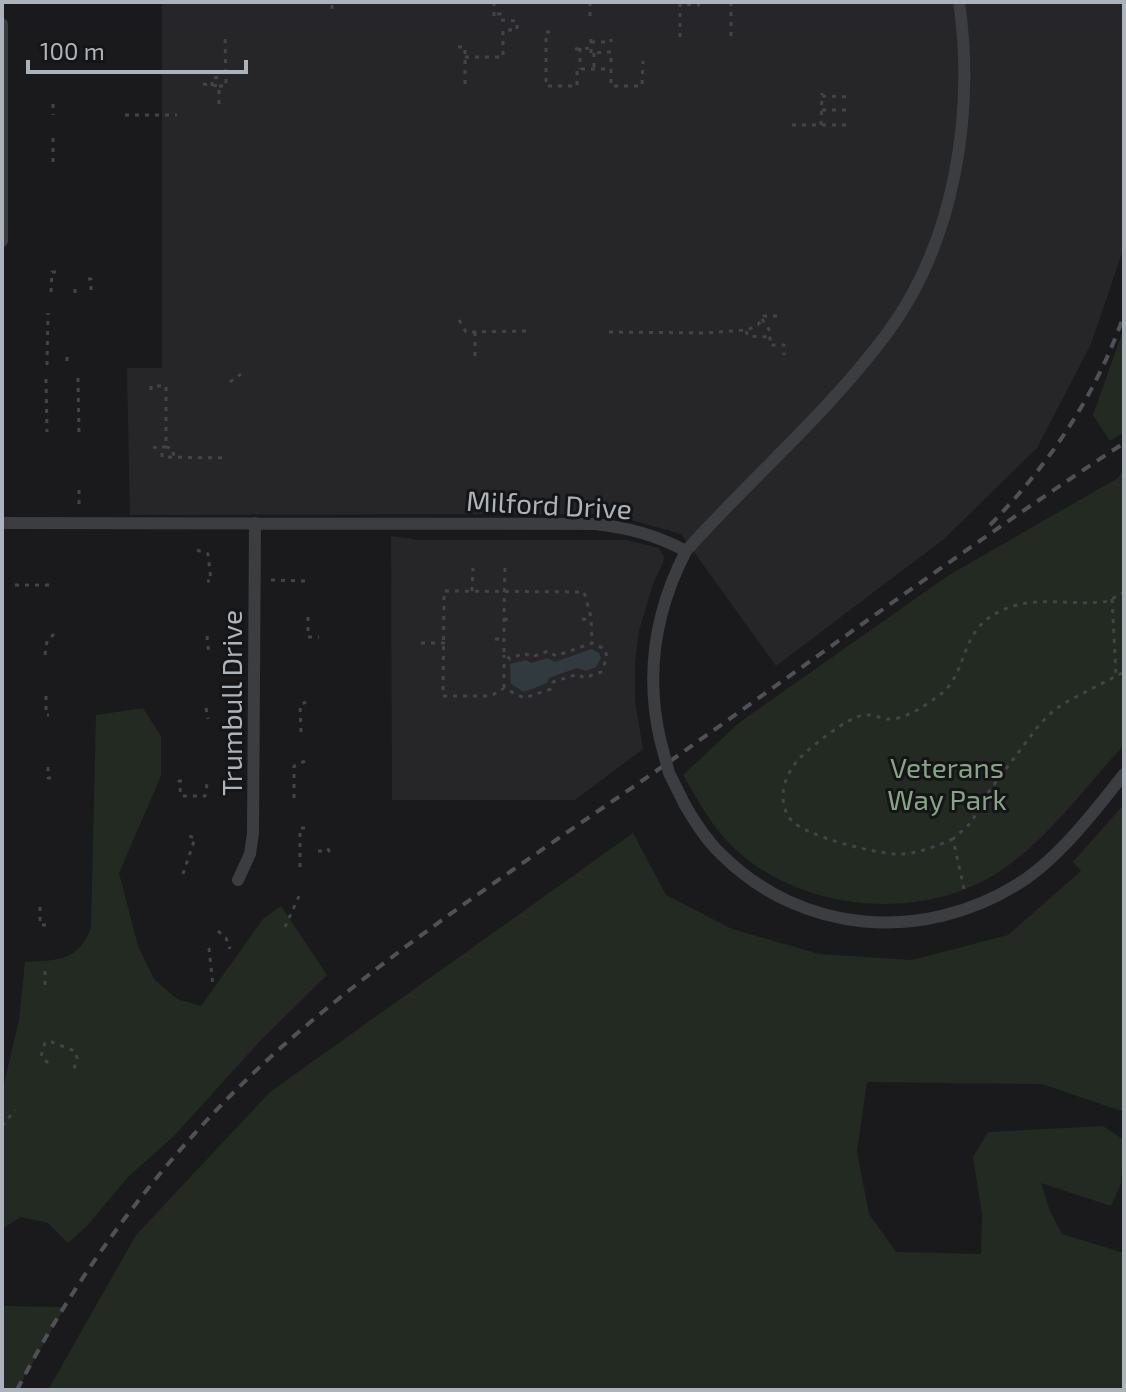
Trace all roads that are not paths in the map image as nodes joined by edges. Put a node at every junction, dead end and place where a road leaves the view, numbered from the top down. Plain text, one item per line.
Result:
1 (959, 2) edge
2 (2, 24) edge
3 (2, 241) edge
4 (2, 523) edge
5 (255, 523) junction
6 (686, 551) junction
7 (1124, 774) edge
8 (238, 880) dead end

1 - 6 street
2 - 3 street
4 - 5 street, Milford Drive
5 - 6 street, Milford Drive
5 - 8 street, Trumbull Drive
6 - 7 street, bridge

